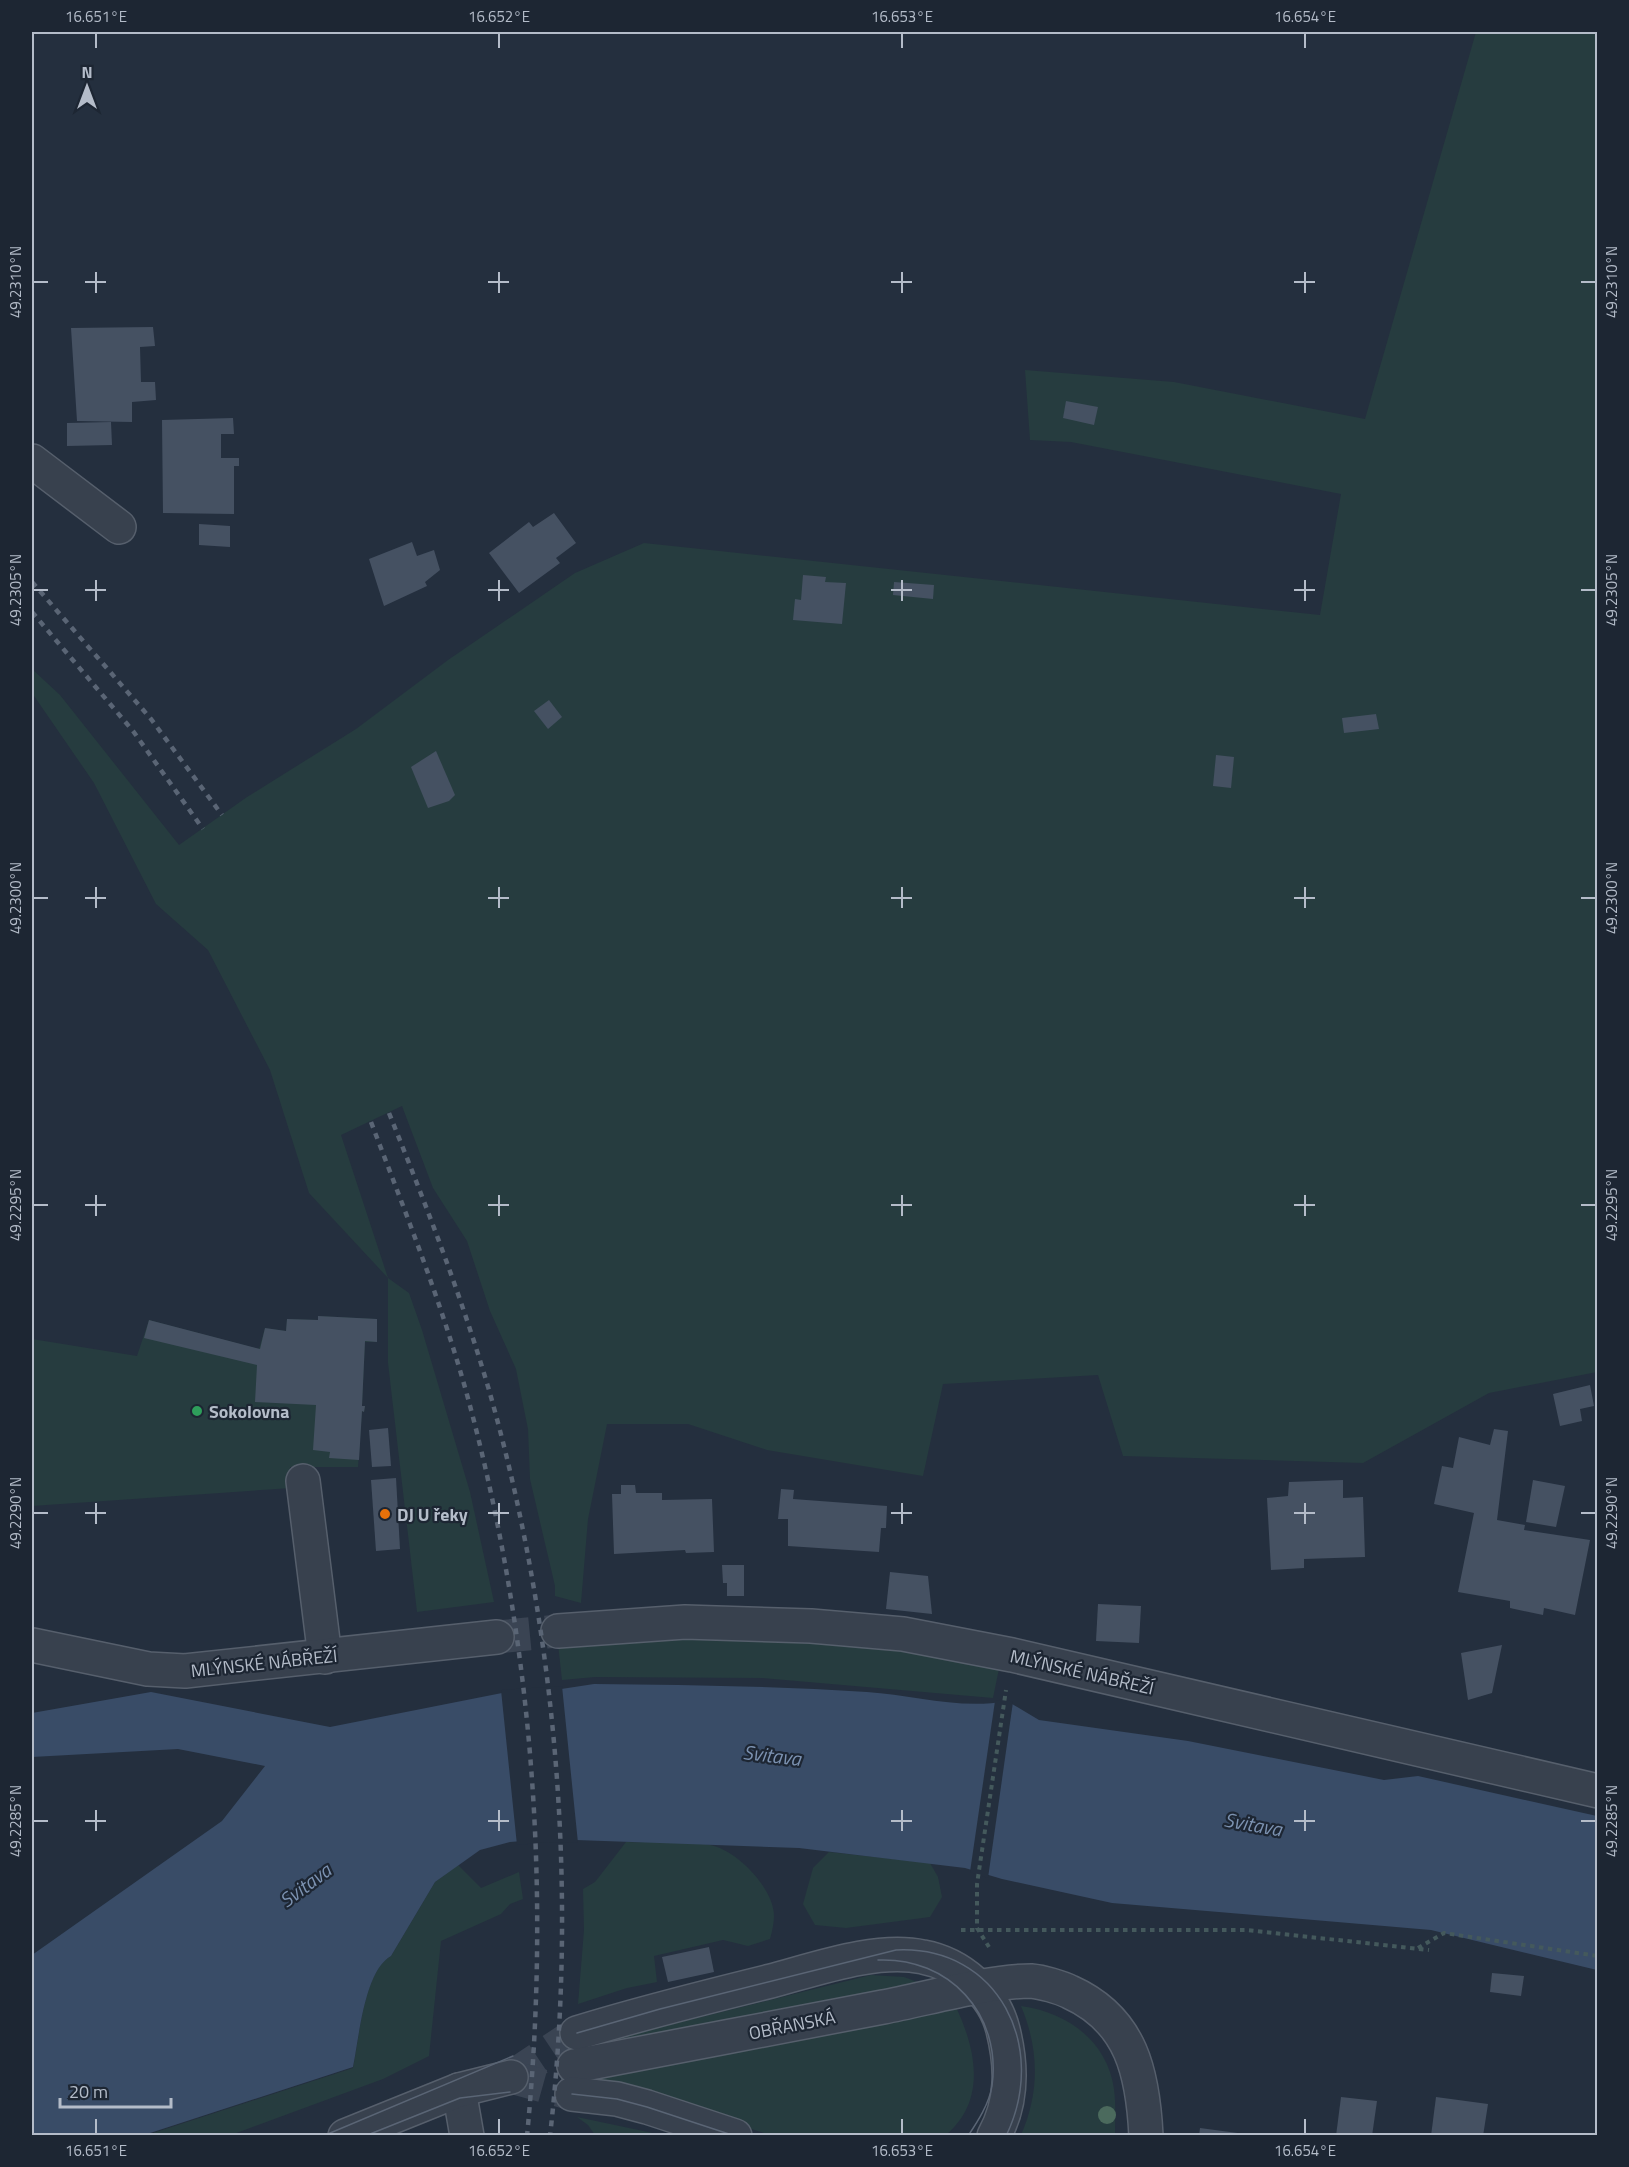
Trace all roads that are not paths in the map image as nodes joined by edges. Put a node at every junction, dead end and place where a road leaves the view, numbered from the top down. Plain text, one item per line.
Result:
1 (32, 461) edge
2 (119, 527) dead end
3 (303, 1481) dead end
4 (558, 1631) tunnel mouth
5 (497, 1637) tunnel mouth
6 (32, 1645) edge
7 (325, 1657) junction
8 (1598, 1791) edge
9 (996, 1986) junction
10 (577, 2033) tunnel mouth
11 (511, 2077) dead end
12 (459, 2090) junction
13 (345, 2136) edge
14 (467, 2136) edge
15 (735, 2136) edge
16 (994, 2136) edge
17 (1146, 2136) edge

1 - 2 street
3 - 7 street
4 - 8 street, MLÝNSKÉ NÁBŘEŽÍ
5 - 7 street, MLÝNSKÉ NÁBŘEŽÍ
6 - 7 street, MLÝNSKÉ NÁBŘEŽÍ
9 - 10 street
9 - 15 street, OBŘANSKÁ
9 - 16 street
9 - 17 street, OBŘANSKÁ
11 - 12 street
12 - 13 street
12 - 14 street

